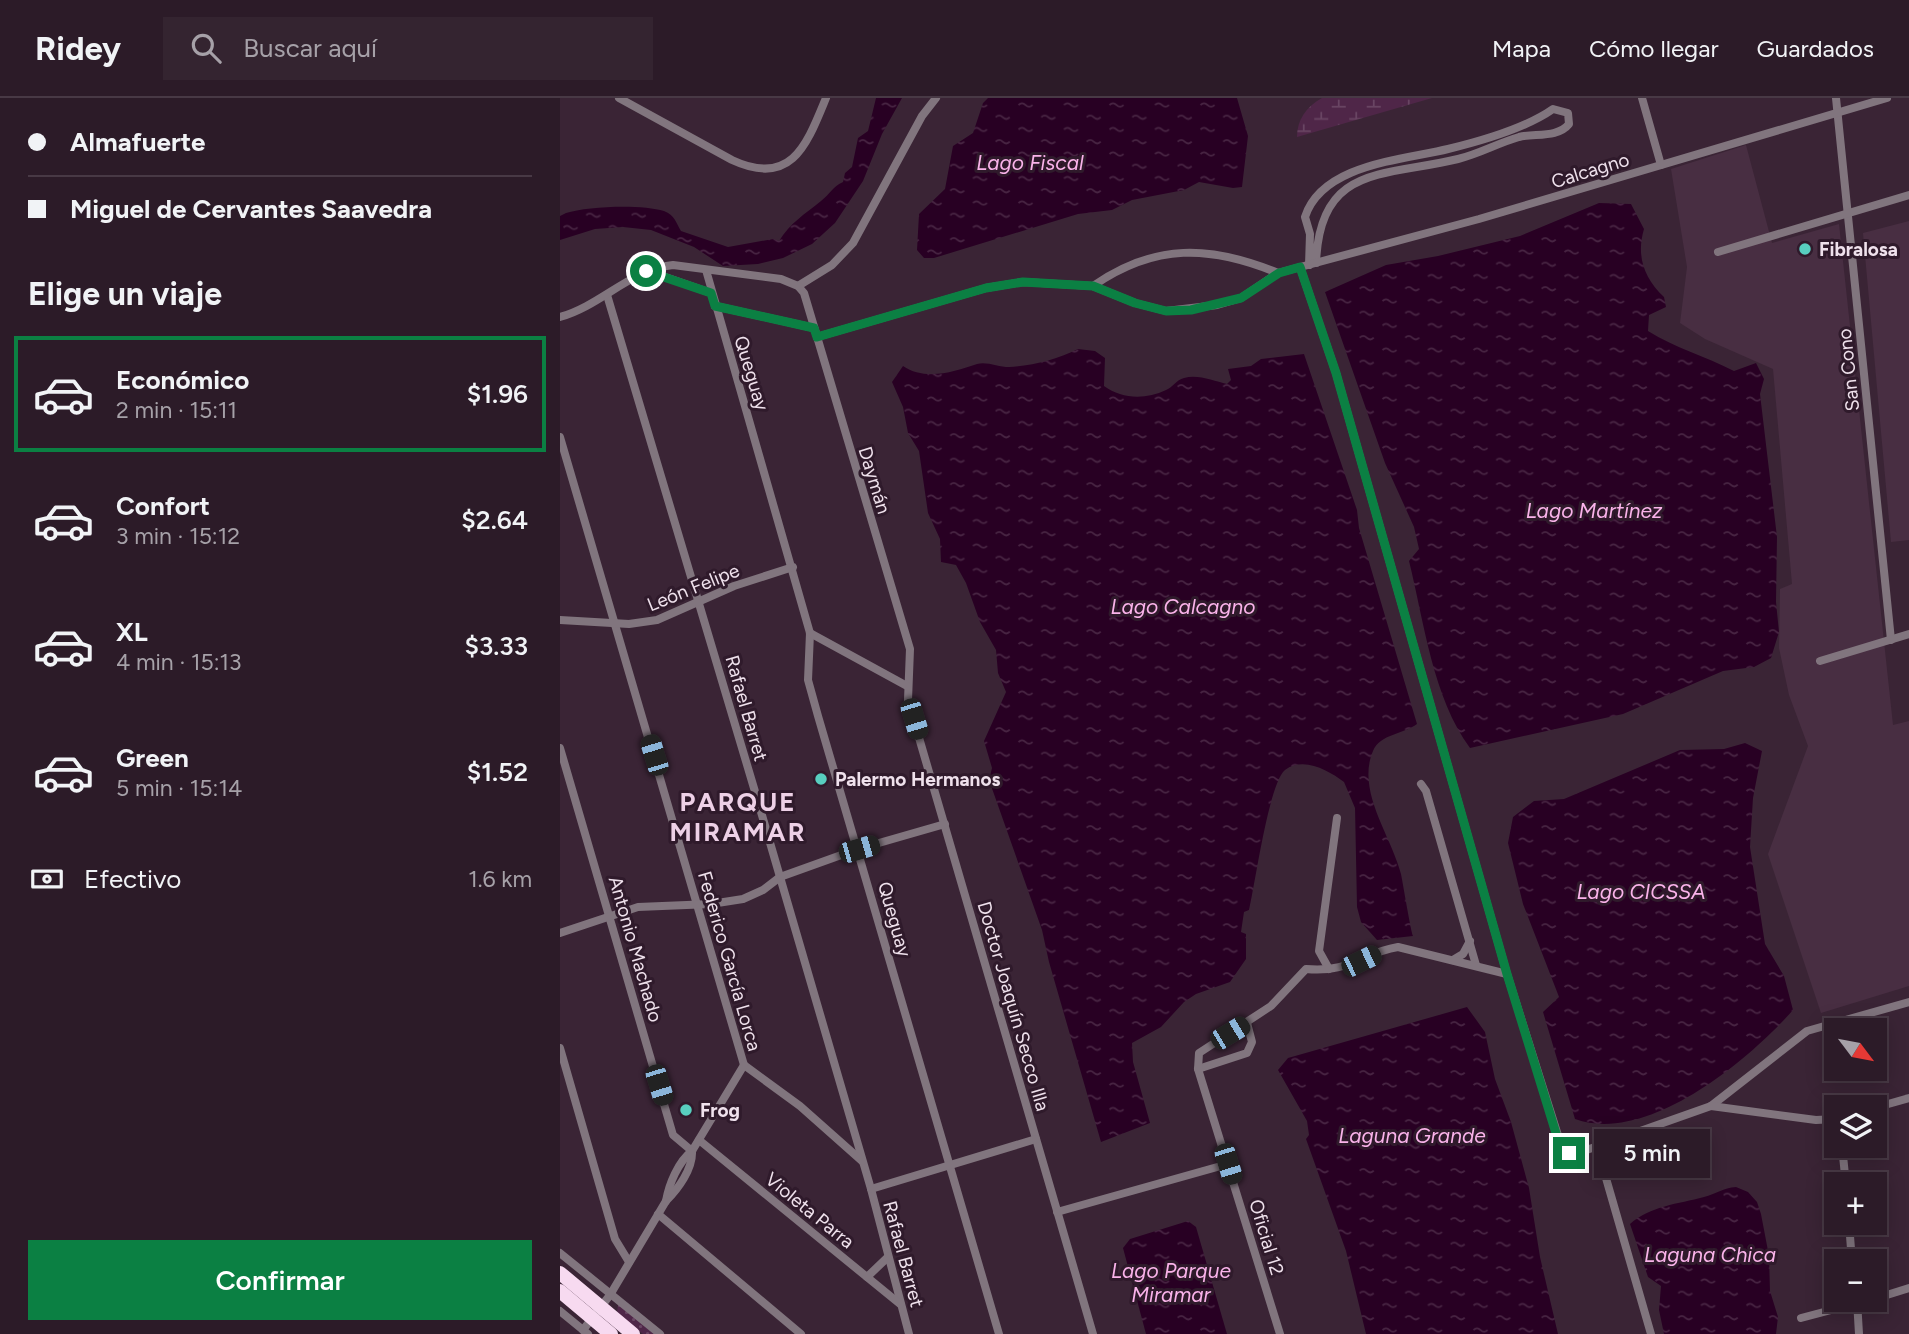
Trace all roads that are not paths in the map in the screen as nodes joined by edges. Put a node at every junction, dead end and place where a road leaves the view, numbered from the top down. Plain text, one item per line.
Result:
1 (619, 98) edge
2 (826, 98) edge
3 (936, 98) edge
4 (1642, 98) edge
5 (1836, 98) edge
6 (1888, 98) edge
7 (1837, 113) junction
8 (1467, 145) junction
9 (1470, 156) junction
10 (1372, 165) junction
11 (1661, 165) junction
12 (1376, 175) junction
13 (1909, 195) edge
14 (1847, 213) junction
15 (1717, 252) dead end
16 (1308, 265) junction
17 (646, 271) junction
18 (706, 271) junction
19 (1279, 273) junction
20 (798, 286) junction
21 (1093, 286) junction
22 (711, 293) junction
23 (607, 295) junction
24 (715, 306) junction
25 (560, 317) edge
26 (816, 333) junction
27 (560, 436) edge
28 (793, 567) junction
29 (700, 602) junction
30 (560, 620) edge
31 (614, 623) junction
32 (810, 633) junction
33 (1909, 634) edge
34 (1891, 640) junction
35 (1820, 661) dead end
36 (907, 685) junction
37 (560, 748) edge
38 (1421, 784) dead end
39 (1337, 818) dead end
40 (945, 824) junction
41 (859, 849) junction
42 (780, 877) junction
43 (696, 904) junction
44 (609, 914) junction
45 (560, 933) edge
46 (1470, 941) junction
47 (1319, 951) junction
48 (1453, 960) junction
49 (1476, 965) junction
50 (1306, 969) junction
51 (1329, 969) junction
52 (1507, 974) junction
53 (1909, 1002) edge
54 (1247, 1023) junction
55 (560, 1048) edge
56 (744, 1065) junction
57 (1198, 1069) junction
58 (1909, 1098) edge
59 (1887, 1104) edge
60 (1711, 1107) junction
61 (1824, 1120) edge
62 (1036, 1139) junction
63 (699, 1140) junction
64 (857, 1143) junction
65 (1597, 1147) junction
66 (846, 1148) junction
67 (692, 1151) junction
68 (862, 1161) junction
69 (951, 1164) junction
70 (1228, 1164) junction
71 (871, 1189) junction
72 (1058, 1212) junction
73 (658, 1214) junction
74 (560, 1253) edge
75 (888, 1257) junction
76 (629, 1262) junction
77 (560, 1273) edge
78 (867, 1277) junction
79 (1909, 1289) edge
80 (560, 1292) edge
81 (1887, 1295) edge
82 (900, 1304) junction
83 (560, 1311) edge
84 (1824, 1311) edge
85 (1858, 1312) edge
86 (595, 1317) edge
87 (1801, 1318) dead end
88 (611, 1334) edge
89 (634, 1334) edge
90 (660, 1334) edge
91 (801, 1334) edge
92 (909, 1334) edge
93 (999, 1334) edge
94 (1093, 1334) edge
95 (1280, 1334) edge
96 (1651, 1334) edge
97 (1860, 1334) edge

1 - 2 street
3 - 20 street
4 - 11 street
5 - 7 street, San Cono
6 - 7 street, Calcagno
7 - 11 street, Calcagno
7 - 14 street, San Cono
8 - 9 street
8 - 9 street
8 - 10 street
9 - 12 street
10 - 12 street
10 - 16 street
11 - 16 street, Calcagno
12 - 16 street
13 - 14 street
14 - 15 street
14 - 34 street, San Cono
16 - 19 street, Calcagno
16 - 52 street
17 - 18 street
17 - 22 street
17 - 23 street
18 - 20 street
18 - 22 street, Queguay
19 - 21 street
19 - 21 street, Calcagno
20 - 26 street, Daymán
21 - 26 street, Calcagno
22 - 24 street, Queguay
23 - 25 street
23 - 29 street, Rafael Barret
24 - 26 street
24 - 28 street, Queguay
26 - 36 street, Daymán
27 - 31 street, Federico García Lorca
28 - 29 street, León Felipe
28 - 32 street, Queguay
29 - 31 street, León Felipe
29 - 42 street, Rafael Barret
30 - 31 street, León Felipe
31 - 43 street, Federico García Lorca
32 - 36 street
32 - 41 street, Queguay
33 - 34 street
34 - 35 street
36 - 40 street, Doctor Joaquín Secco Illa
37 - 44 street, Antonio Machado
38 - 46 street
39 - 47 street
40 - 41 street
40 - 62 street, Doctor Joaquín Secco Illa
41 - 42 street
41 - 69 street, Queguay
42 - 43 street
42 - 64 street, Rafael Barret
43 - 44 street
43 - 56 street, Federico García Lorca
44 - 45 street
44 - 67 street, Antonio Machado
46 - 48 street
46 - 49 street
47 - 50 street
47 - 51 street
48 - 49 street
48 - 51 street
49 - 52 street
50 - 51 street
50 - 54 street
52 - 65 street
53 - 60 street
54 - 57 street
54 - 57 street
55 - 76 street
56 - 63 street
56 - 66 street, Federico García Lorca
57 - 70 street, Oficial 12
58 - 59 street
60 - 61 street
60 - 65 street
62 - 69 street
62 - 72 street, Doctor Joaquín Secco Illa
63 - 67 street
63 - 78 street, Violeta Parra
64 - 66 street
64 - 68 street, Rafael Barret
65 - 96 street
66 - 68 street, Federico García Lorca
67 - 73 street
68 - 71 street, Rafael Barret
69 - 71 street
69 - 93 street, Queguay
70 - 72 street
70 - 95 street, Oficial 12
71 - 75 street, Rafael Barret
72 - 94 street, Doctor Joaquín Secco Illa
73 - 76 street
73 - 91 street
74 - 86 street
75 - 78 street
75 - 82 street, Rafael Barret
76 - 86 street
77 - 86 highway
78 - 82 street, Violeta Parra
79 - 81 street
80 - 86 highway
82 - 92 street, Rafael Barret
83 - 86 street
84 - 87 street
85 - 97 street
86 - 88 highway
86 - 89 highway
86 - 90 street

